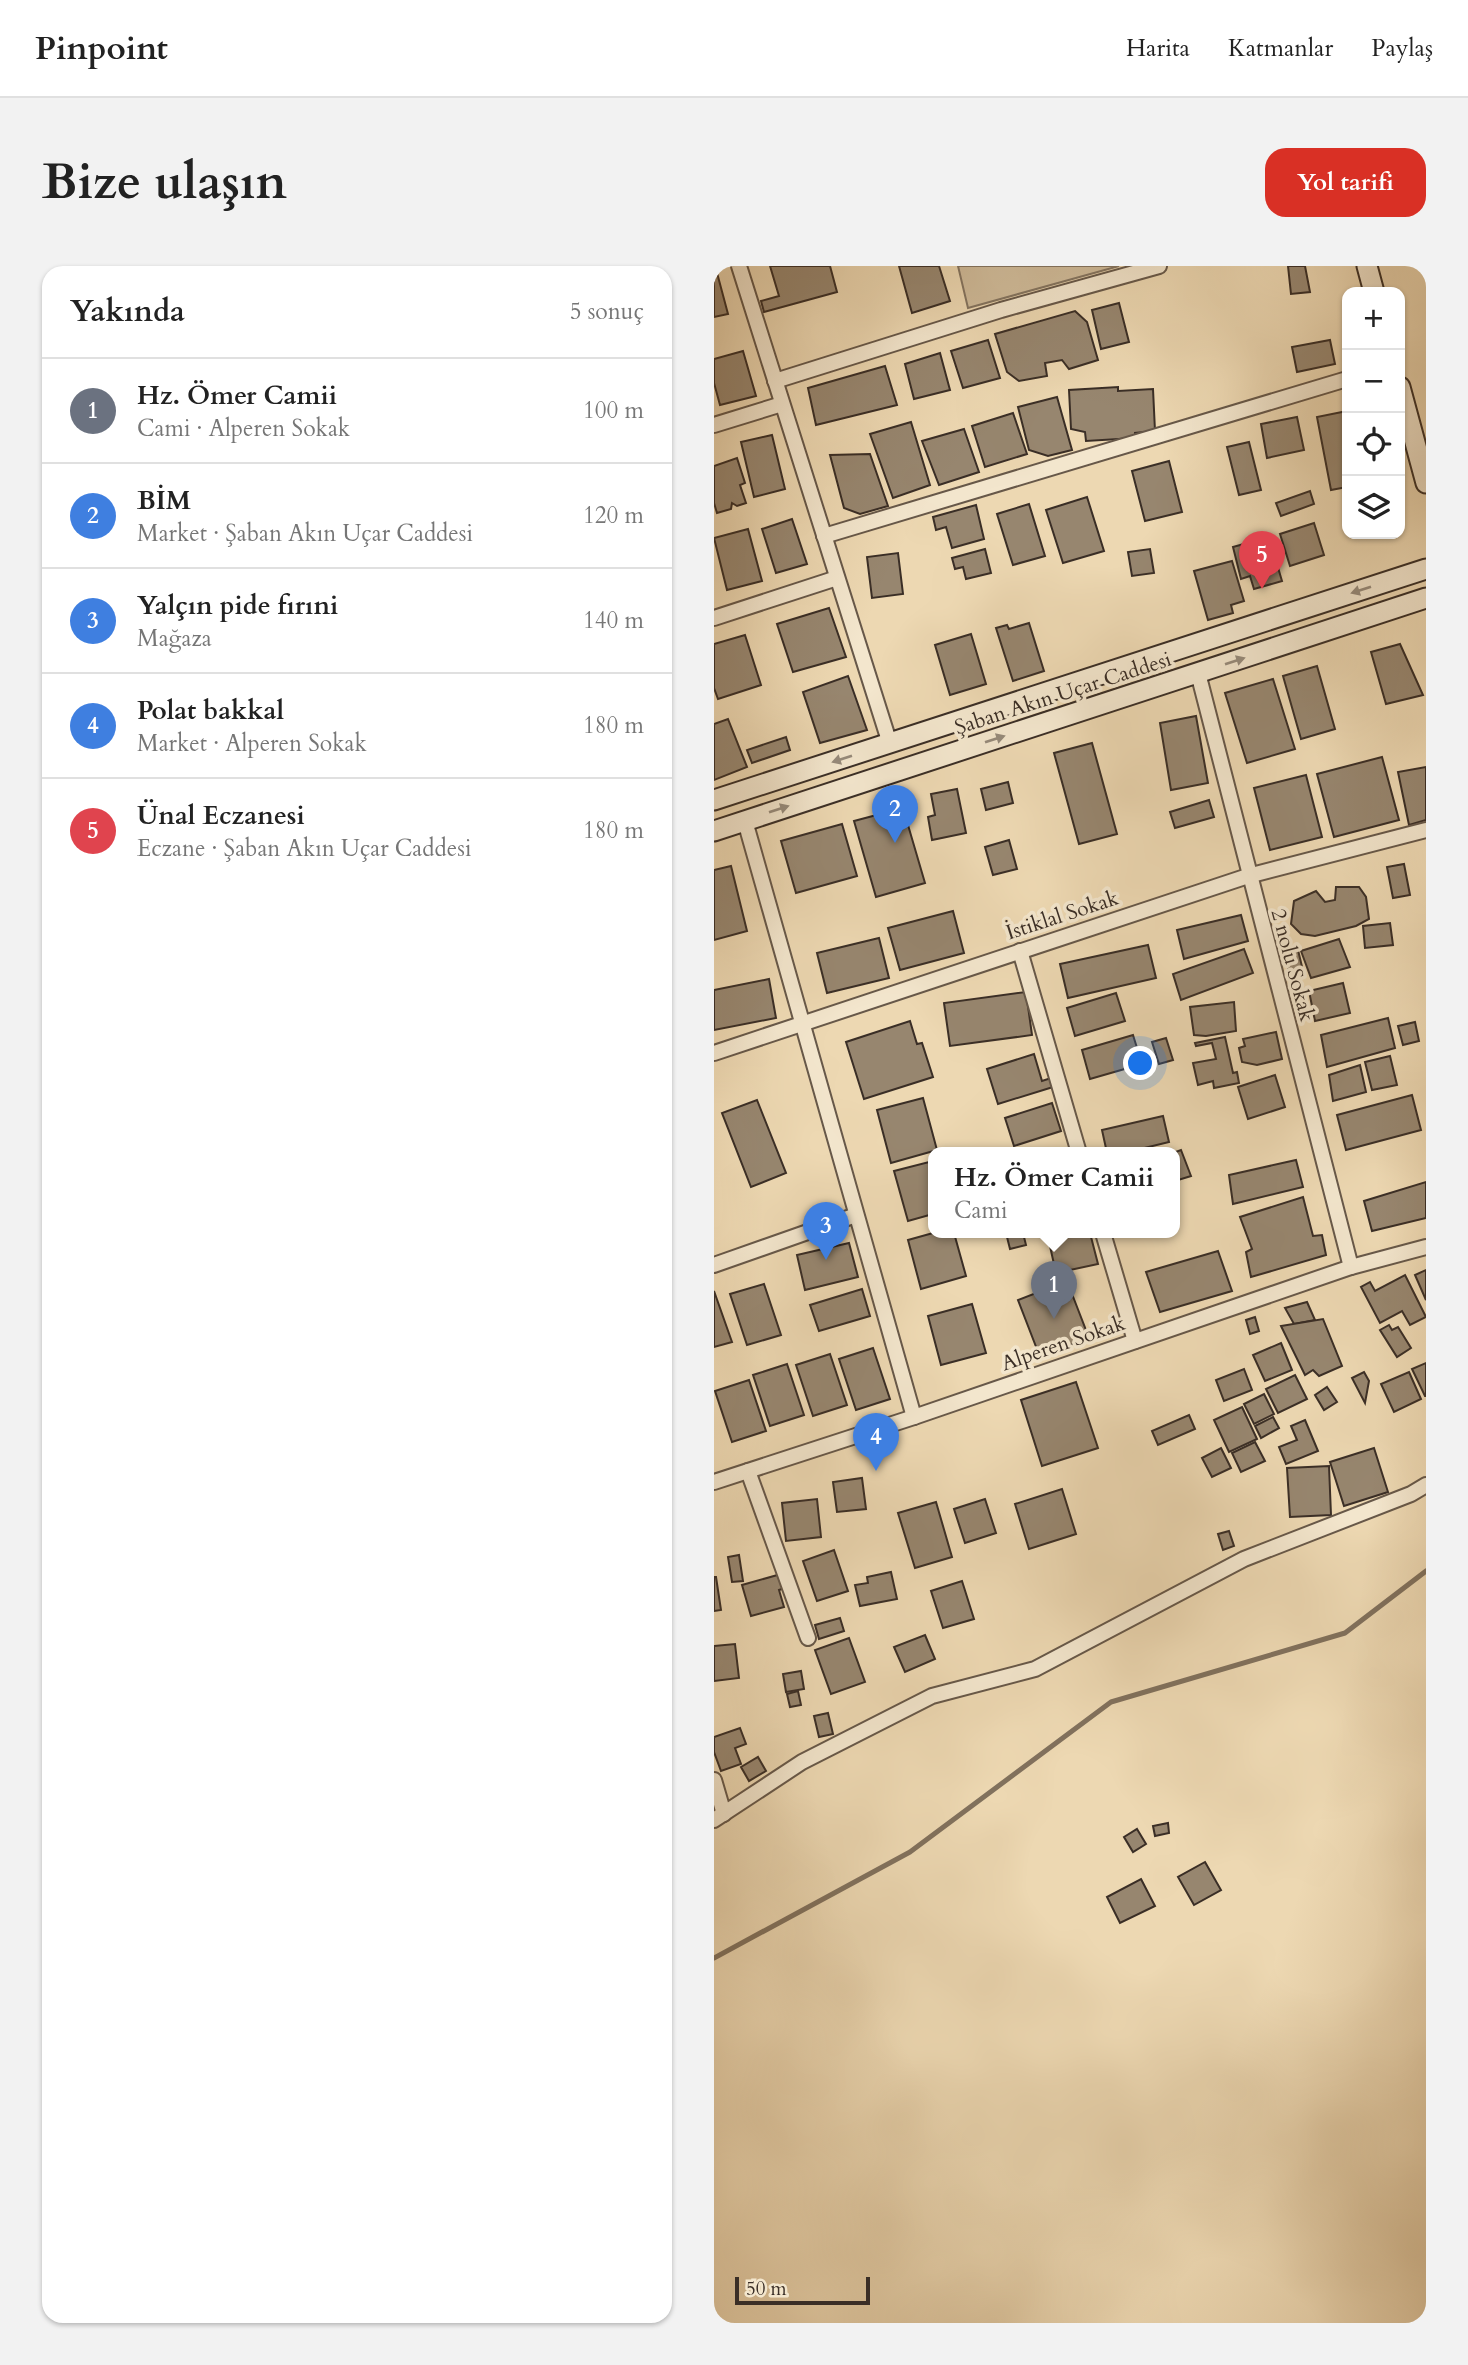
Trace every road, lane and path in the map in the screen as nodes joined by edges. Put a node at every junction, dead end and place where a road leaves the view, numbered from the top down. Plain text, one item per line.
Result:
1 (739, 266) edge
2 (1159, 266) edge
3 (1367, 266) edge
4 (1373, 287) edge
5 (775, 381) junction
6 (1342, 381) edge
7 (782, 404) junction
8 (1405, 405) edge
9 (714, 425) edge
10 (1426, 483) edge
11 (824, 536) junction
12 (1426, 569) edge
13 (838, 578) junction
14 (1426, 598) edge
15 (714, 618) edge
16 (1198, 673) junction
17 (890, 744) junction
18 (714, 800) edge
19 (745, 821) junction
20 (1426, 830) edge
21 (714, 831) edge
22 (1248, 876) junction
23 (1020, 951) junction
24 (802, 1023) junction
25 (714, 1053) edge
26 (1077, 1147) edge
27 (856, 1215) junction
28 (1104, 1238) edge
29 (1426, 1247) edge
30 (714, 1265) edge
31 (1351, 1267) junction
32 (1135, 1341) junction
33 (914, 1417) junction
34 (748, 1471) junction
35 (714, 1482) edge
36 (1426, 1485) edge
37 (808, 1638) dead end
38 (714, 1780) edge
39 (719, 1817) edge

1 - 5 street
2 - 5 street
3 - 4 main road
5 - 7 street
6 - 11 street
7 - 9 street
7 - 11 street
8 - 10 main road
11 - 13 street
12 -> 17 main road, Şaban Akın Uçar Caddesi
13 - 15 street
13 - 17 street
16 -> 14 main road, Şaban Akın Uçar Caddesi
19 -> 16 main road, Şaban Akın Uçar Caddesi
16 - 22 street, 2 nolu Sokak
17 -> 18 main road, Şaban Akın Uçar Caddesi
19 - 21 main road, Şaban Akın Uçar Caddesi
19 - 24 street
20 - 22 street, İstiklal Sokak
22 - 23 street, İstiklal Sokak
22 - 31 street, 2 nolu Sokak
23 - 24 street, İstiklal Sokak
23 - 26 street
24 - 25 street, İstiklal Sokak
24 - 27 street
27 - 30 street
27 - 33 street
28 - 32 street
29 - 31 street, Alperen Sokak
31 - 32 street, Alperen Sokak
32 - 33 street, Alperen Sokak
33 - 34 street, Alperen Sokak
34 - 35 street, Alperen Sokak
34 - 37 street
36 - 39 street
38 - 39 street

